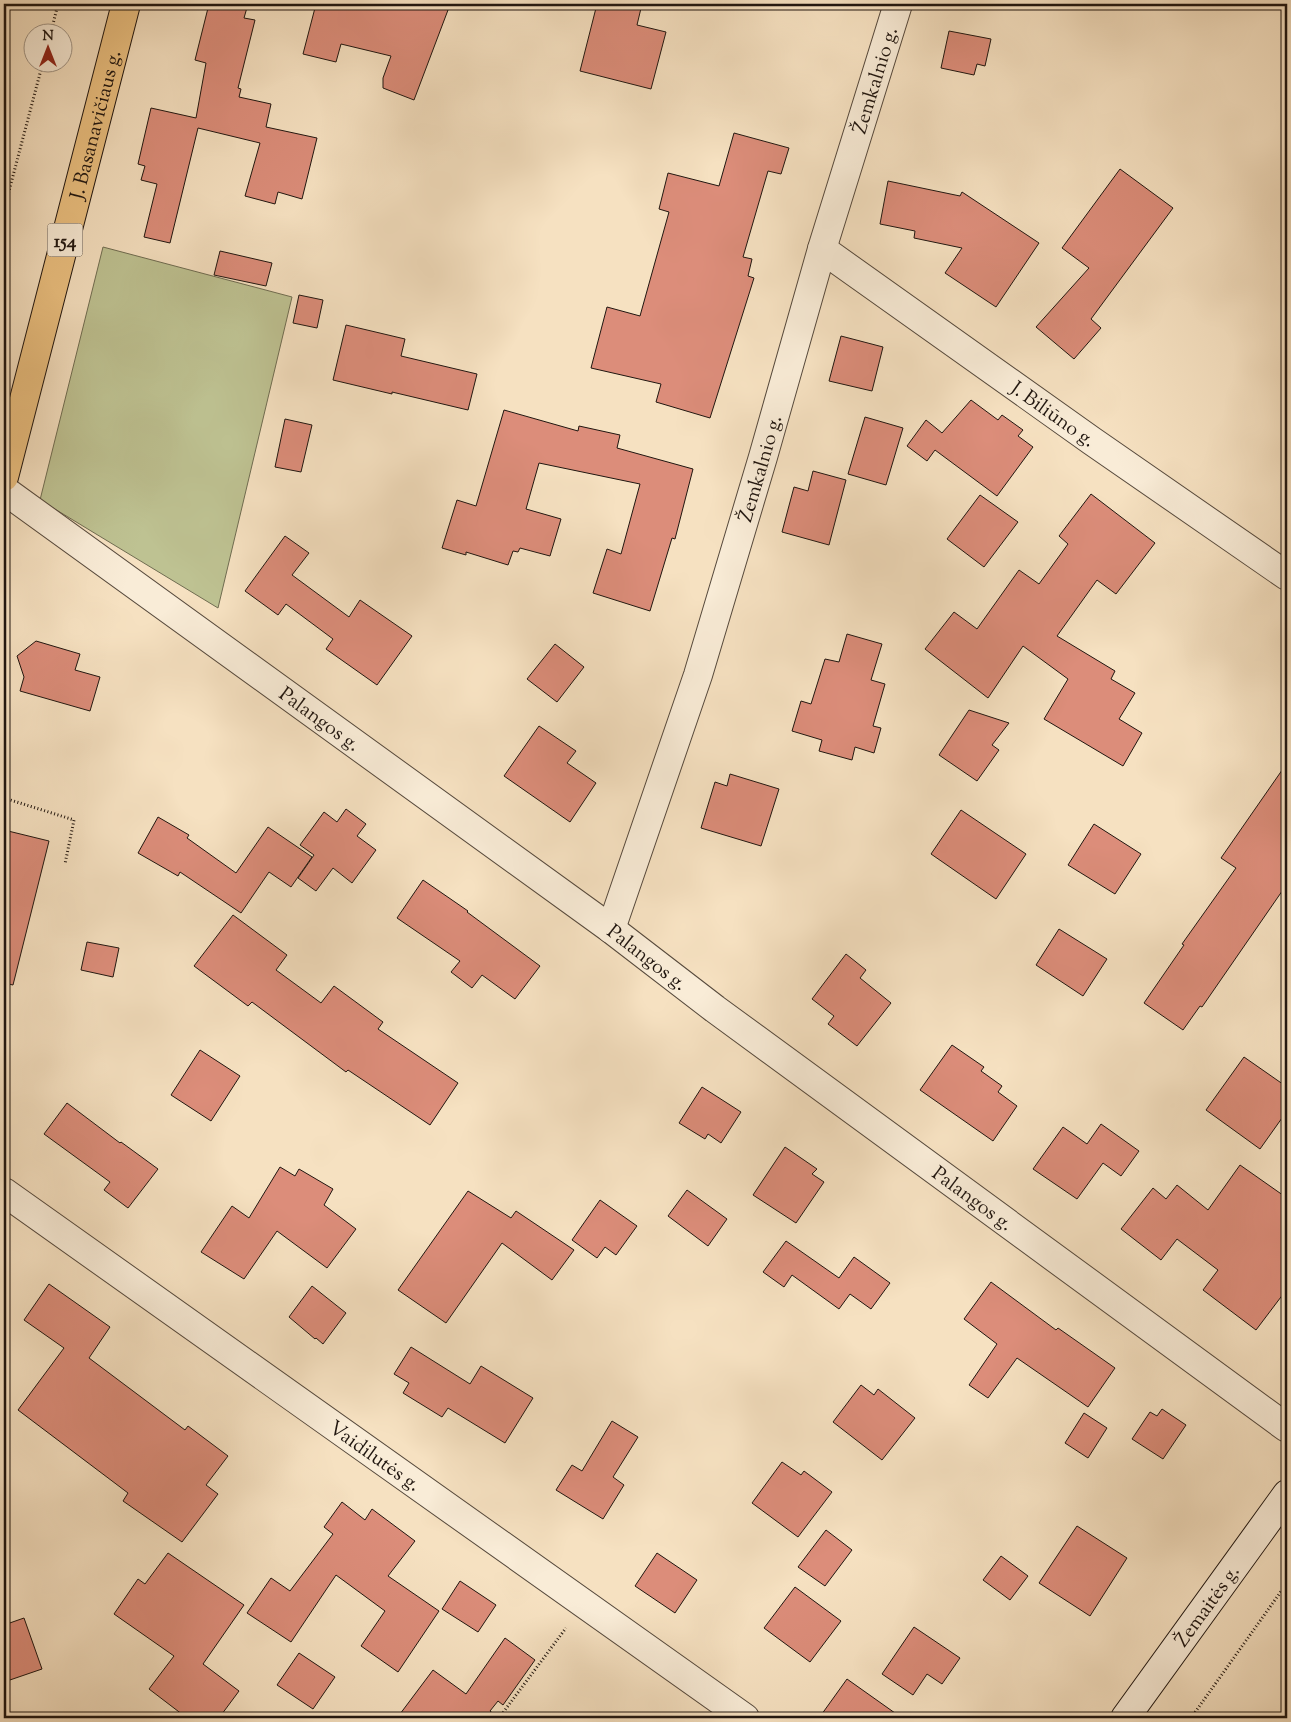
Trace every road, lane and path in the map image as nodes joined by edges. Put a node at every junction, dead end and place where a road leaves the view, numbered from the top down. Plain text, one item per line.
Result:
1 (58, 4) edge
2 (126, 4) edge
3 (898, 4) edge
4 (54, 22) edge
5 (40, 72) edge
6 (4, 210) edge
7 (822, 249) junction
8 (4, 477) edge
9 (4, 490) edge
10 (1287, 576) edge
11 (4, 798) edge
12 (65, 864) dead end
13 (612, 929) junction
14 (4, 1192) edge
15 (1287, 1428) edge
16 (1287, 1494) edge
17 (1287, 1583) edge
18 (584, 1604) junction
19 (499, 1718) edge
20 (745, 1718) edge
21 (1125, 1718) edge
22 (1191, 1718) edge

1 - 4 path
2 - 8 main road, J. Basanavičiaus g. / 154
3 - 7 street, Žemkalnio g.
5 - 6 path
7 - 10 street, J. Biliūno g.
7 - 13 street, Žemkalnio g.
9 - 13 street, Palangos g.
11 - 12 path
13 - 15 street, Palangos g.
14 - 18 street, Vaidilutės g.
16 - 21 street, Žemaitės g.
17 - 22 path
18 - 19 path
18 - 20 street, Vaidilutės g.

